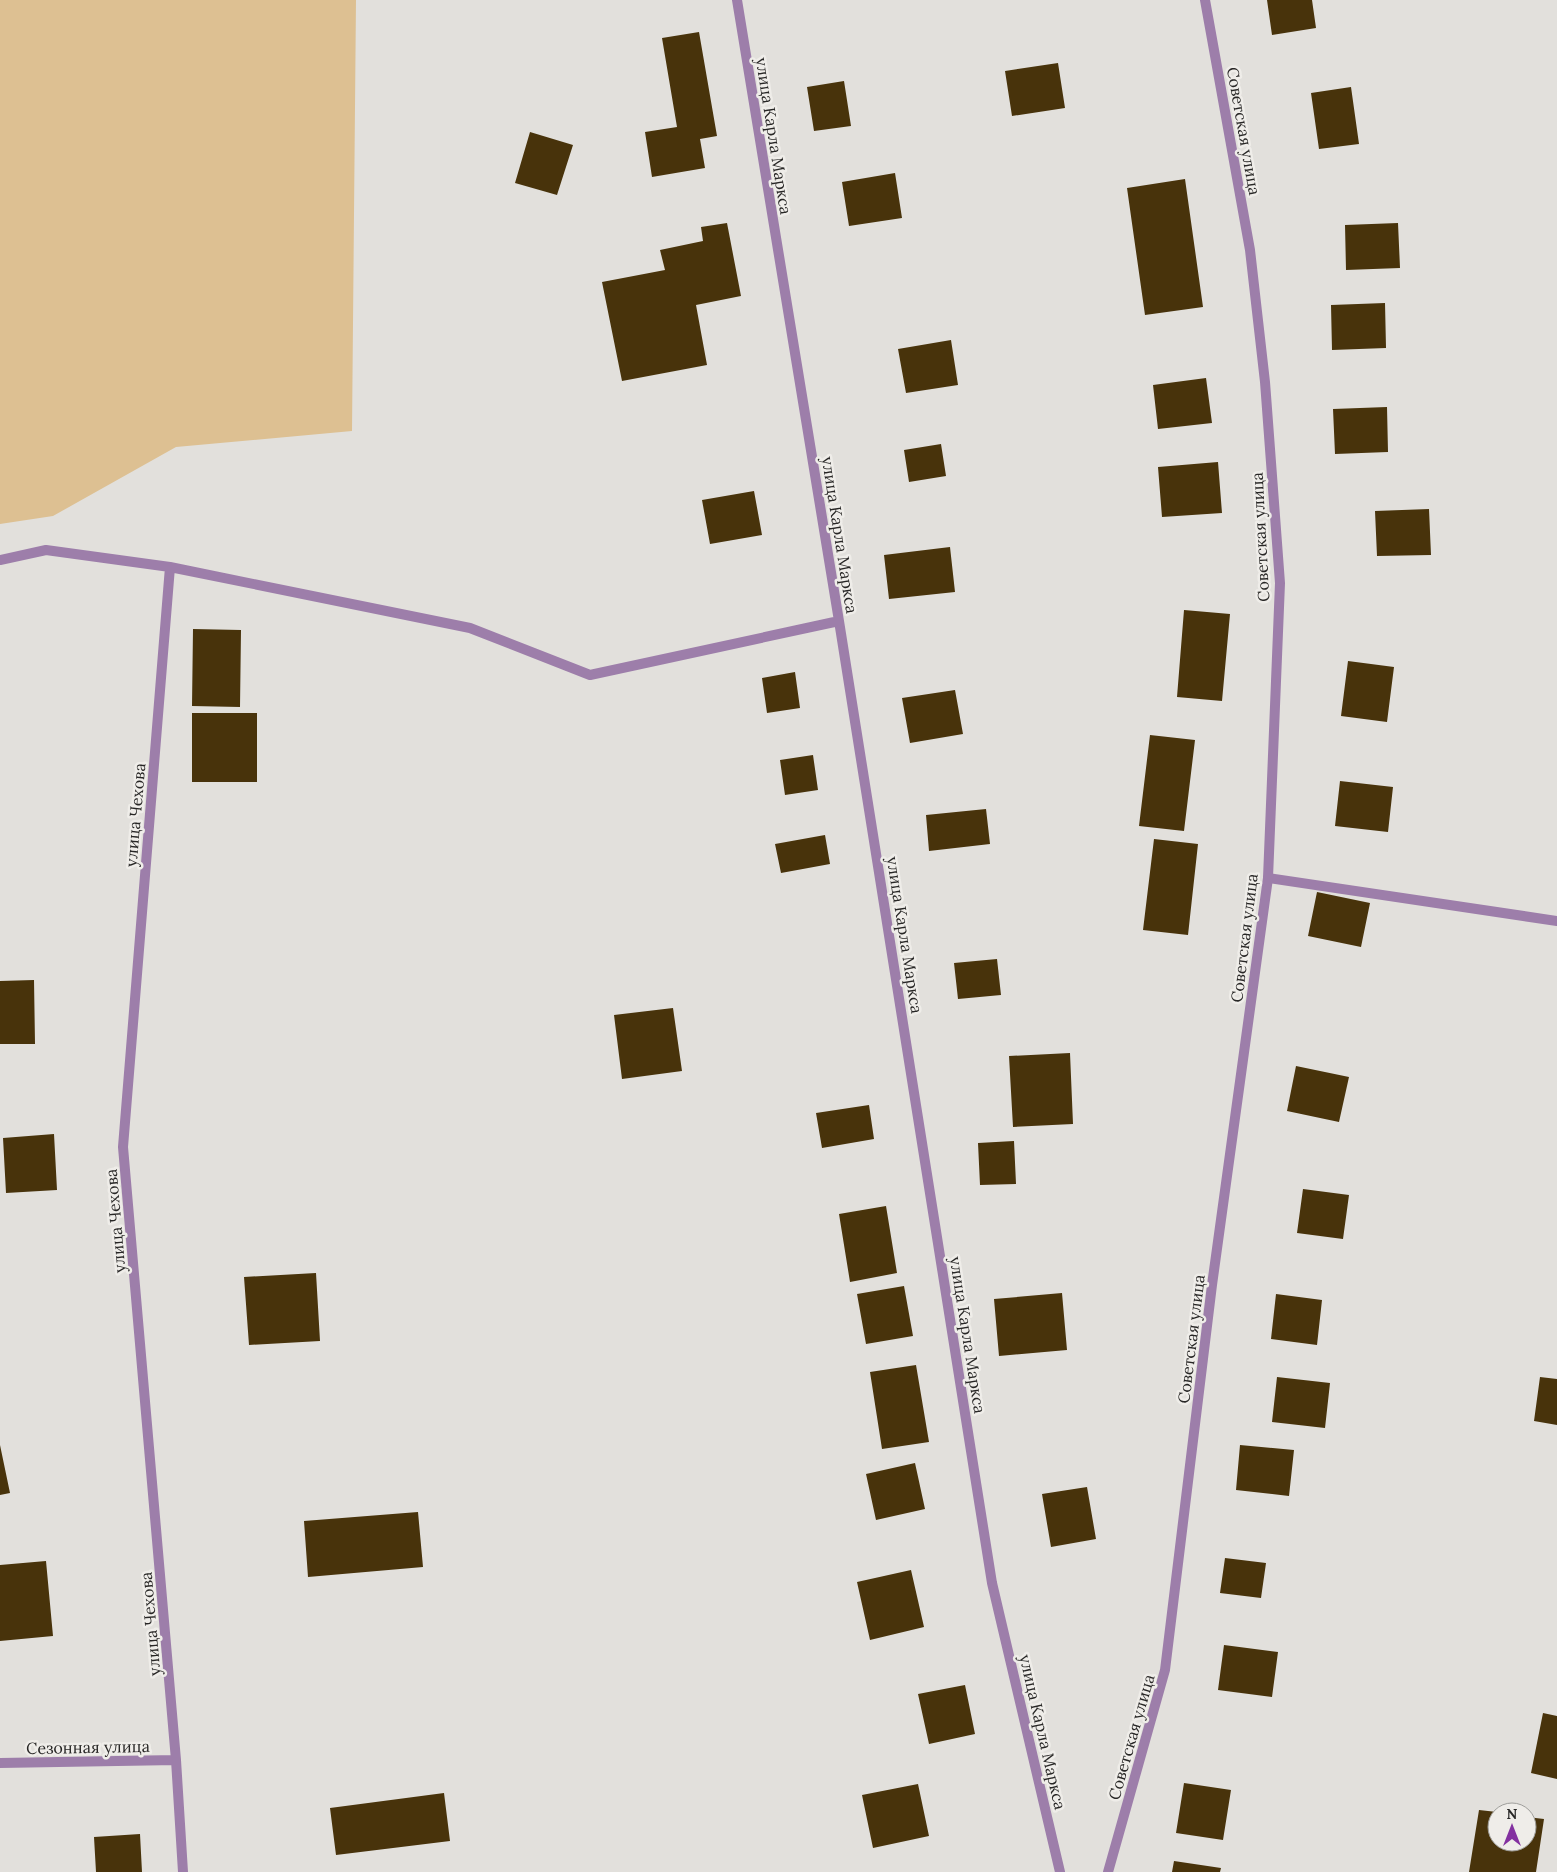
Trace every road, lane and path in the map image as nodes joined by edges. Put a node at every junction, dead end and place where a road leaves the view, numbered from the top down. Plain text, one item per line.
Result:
1 (737, 0) edge
2 (1205, 0) edge
3 (0, 560) edge
4 (170, 567) junction
5 (839, 621) junction
6 (1268, 878) junction
7 (1557, 921) edge
8 (176, 1760) junction
9 (0, 1763) edge
10 (183, 1872) edge
11 (1060, 1872) edge
12 (1108, 1872) edge

1 - 5 street, улица Карла Маркса
2 - 6 street, Советская улица
3 - 4 street
4 - 5 street
4 - 8 street, улица Чехова
5 - 11 street, улица Карла Маркса
6 - 7 street
6 - 12 street, Советская улица
8 - 9 street, Сезонная улица
8 - 10 street, улица Чехова

